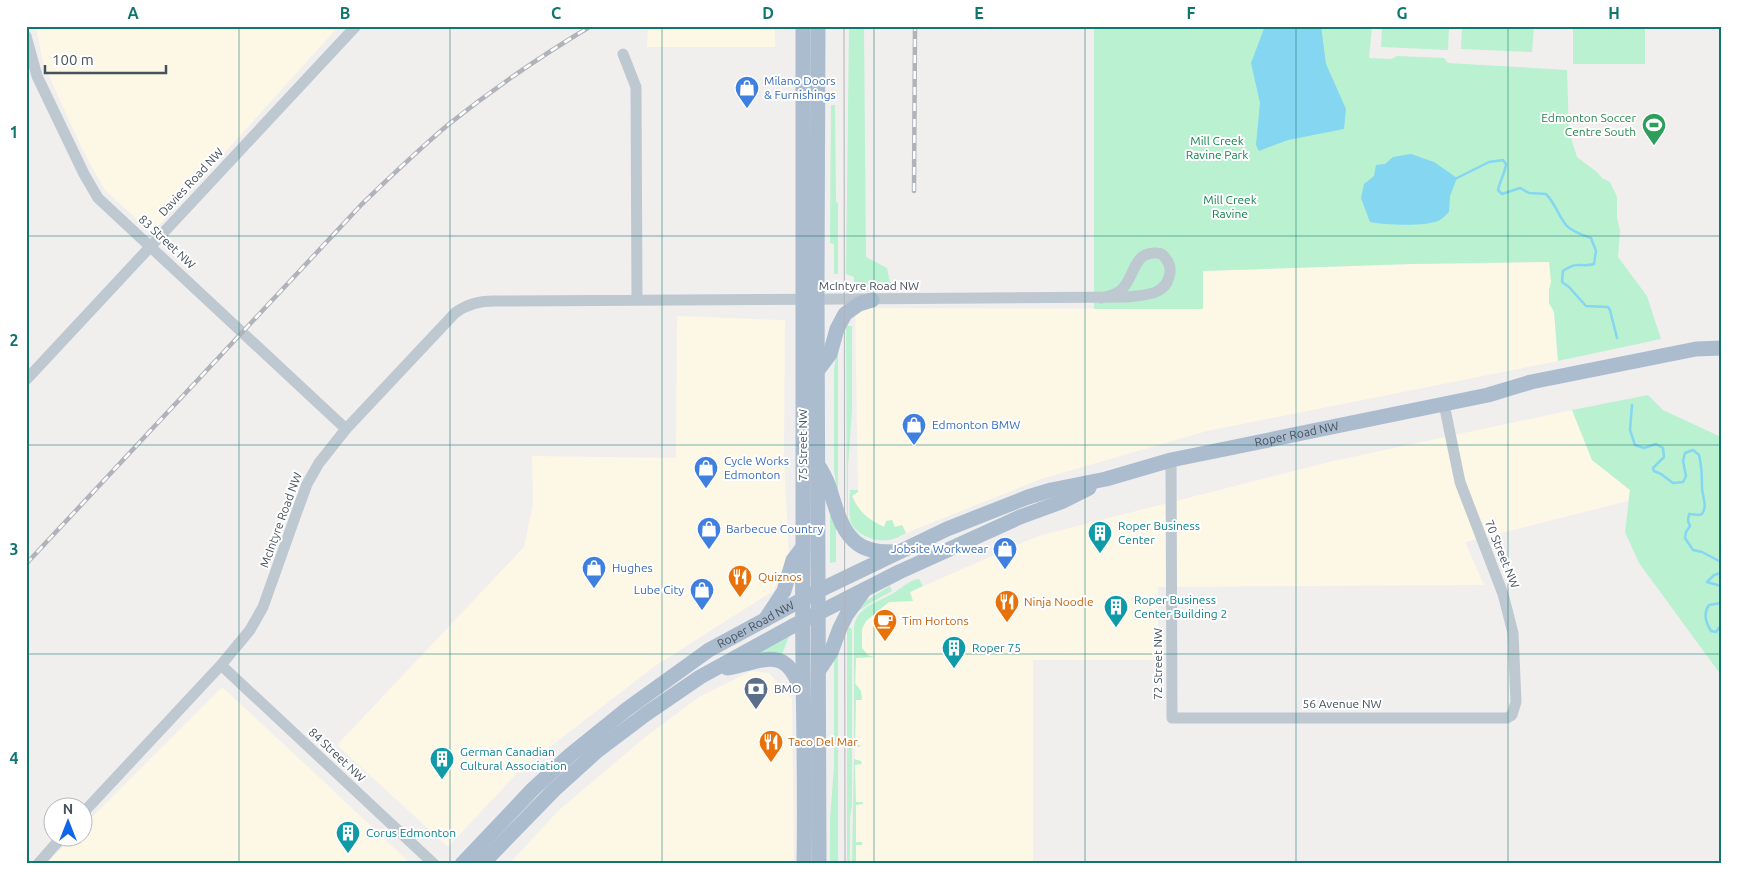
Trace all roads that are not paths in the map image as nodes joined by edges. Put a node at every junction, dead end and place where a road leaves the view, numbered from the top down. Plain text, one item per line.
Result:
1 (356, 26) edge
2 (803, 26) edge
3 (818, 26) edge
4 (26, 36) edge
5 (623, 54) dead end
6 (150, 245) junction
7 (1101, 298) junction
8 (637, 300) junction
9 (810, 300) junction
10 (872, 300) junction
11 (1721, 349) edge
12 (818, 370) junction
13 (26, 380) edge
14 (1444, 404) junction
15 (346, 429) junction
16 (1171, 460) junction
17 (818, 464) junction
18 (1106, 479) junction
19 (803, 546) junction
20 (897, 552) junction
21 (865, 589) junction
22 (818, 592) junction
23 (802, 600) junction
24 (818, 613) junction
25 (764, 621) junction
26 (802, 621) junction
27 (221, 665) junction
28 (713, 669) junction
29 (819, 670) junction
30 (804, 698) junction
31 (1512, 715) joint
32 (1172, 718) joint
33 (92, 803) edge
34 (52, 848) edge
35 (38, 864) edge
36 (434, 864) edge
37 (462, 864) edge
38 (482, 864) edge
39 (804, 864) edge
40 (819, 864) edge

1 - 6 street, Davies Road NW
2 - 9 main road, 75 Street NW
3 - 9 main road, 75 Street NW
4 - 6 street, 83 Street NW
5 - 8 street
6 - 13 street, Davies Road NW
6 - 15 street, 83 Street NW
7 - 7 street, McIntyre Road NW
7 - 10 street, McIntyre Road NW
8 - 9 street, McIntyre Road NW
8 - 15 street, McIntyre Road NW
9 - 10 street, McIntyre Road NW
9 - 12 main road, 75 Street NW
9 - 19 main road, 75 Street NW
10 - 12 main road
11 - 14 main road, Roper Road NW
12 - 17 main road, 75 Street NW
14 - 16 main road, Roper Road NW
14 - 31 street, 70 Street NW
15 - 27 street, McIntyre Road NW
16 - 18 main road, Roper Road NW
16 - 32 street, 72 Street NW
17 - 20 main road
17 - 22 main road, 75 Street NW
18 - 20 main road, Roper Road NW
18 - 21 main road, Roper Road NW
19 - 23 main road, 75 Street NW
19 - 25 main road
20 - 22 main road, Roper Road NW
21 - 24 main road, Roper Road NW
21 - 29 main road
22 - 23 main road, Roper Road NW
22 - 24 main road, 75 Street NW
23 - 25 main road, Roper Road NW
23 - 26 main road, 75 Street NW
24 - 26 main road, Roper Road NW
24 - 29 main road, 75 Street NW
25 - 37 main road, Roper Road NW
26 - 28 main road, Roper Road NW
26 - 30 main road, 75 Street NW
27 - 33 street, McIntyre Road NW
27 - 36 street, 84 Street NW
28 - 30 main road
28 - 38 main road, Roper Road NW
29 - 40 main road, 75 Street NW
30 - 39 main road, 75 Street NW
31 - 32 street, 56 Avenue NW
34 - 35 street

